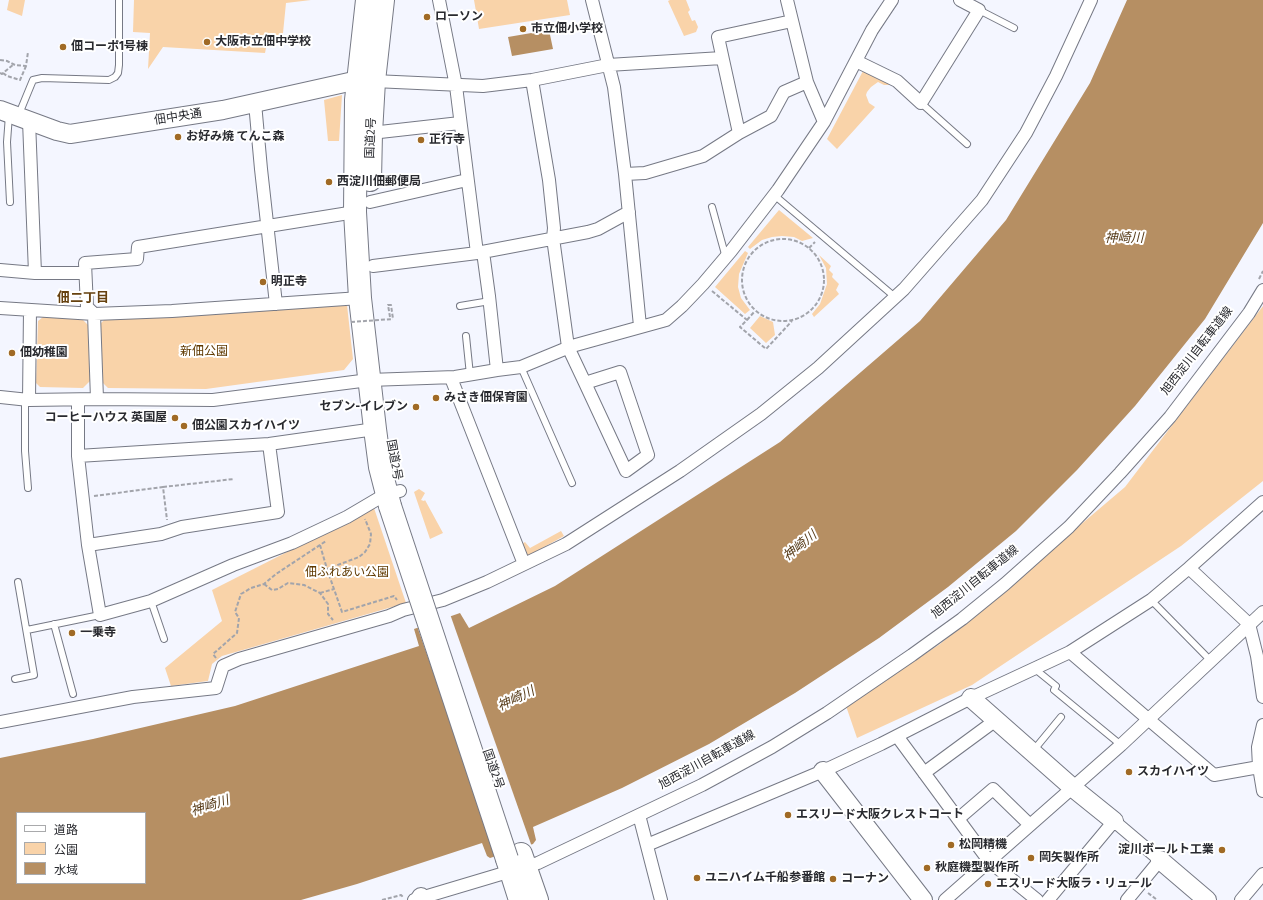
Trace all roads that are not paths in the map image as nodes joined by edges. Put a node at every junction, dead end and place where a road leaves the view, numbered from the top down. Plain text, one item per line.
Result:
1 (119, 0) edge
2 (367, 0) edge
3 (383, 0) edge
4 (439, 0) edge
5 (592, 0) edge
6 (787, 0) edge
7 (892, 0) edge
8 (960, 0) edge
9 (1091, 0) edge
10 (979, 10) junction
11 (792, 21) junction
12 (1014, 28) dead end
13 (722, 58) junction
14 (856, 61) junction
15 (608, 65) junction
16 (366, 80) junction
17 (532, 80) junction
18 (807, 82) junction
19 (456, 86) junction
20 (255, 103) junction
21 (921, 103) junction
22 (14, 115) edge
23 (824, 122) junction
24 (460, 123) junction
25 (371, 133) junction
26 (739, 133) junction
27 (967, 144) dead end
28 (625, 174) junction
29 (467, 180) junction
30 (774, 195) junction
31 (10, 202) dead end
32 (362, 207) junction
33 (712, 207) dead end
34 (628, 212) junction
35 (267, 226) junction
36 (553, 238) junction
37 (480, 253) junction
38 (726, 258) junction
39 (373, 266) junction
40 (0, 270) edge
41 (34, 273) junction
42 (84, 273) junction
43 (1260, 286) edge
44 (895, 297) junction
45 (360, 298) junction
46 (490, 301) junction
47 (276, 304) junction
48 (460, 306) dead end
49 (0, 308) edge
50 (30, 310) junction
51 (94, 314) junction
52 (640, 326) junction
53 (466, 336) dead end
54 (568, 347) junction
55 (521, 367) junction
56 (497, 370) junction
57 (470, 375) junction
58 (451, 378) junction
59 (376, 380) junction
60 (585, 383) junction
61 (0, 397) edge
62 (97, 399) junction
63 (27, 400) junction
64 (78, 400) junction
65 (374, 429) junction
66 (269, 444) junction
67 (78, 456) junction
68 (572, 483) dead end
69 (28, 488) dead end
70 (395, 498) junction
71 (1263, 502) edge
72 (88, 545) junction
73 (524, 564) junction
74 (1189, 568) junction
75 (18, 582) dead end
76 (1151, 600) junction
77 (151, 601) junction
78 (1263, 612) edge
79 (100, 615) junction
80 (54, 624) junction
81 (1249, 624) junction
82 (27, 630) junction
83 (164, 639) dead end
84 (1070, 652) junction
85 (1260, 653) edge
86 (1211, 661) junction
87 (1035, 669) junction
88 (15, 679) dead end
89 (73, 694) dead end
90 (1263, 697) edge
91 (971, 698) junction
92 (1061, 717) dead end
93 (1148, 719) junction
94 (996, 720) junction
95 (0, 722) edge
96 (1263, 725) edge
97 (897, 736) junction
98 (1121, 745) junction
99 (1032, 752) junction
100 (1260, 762) edge
101 (823, 771) junction
102 (924, 773) junction
103 (1073, 788) junction
104 (1263, 791) edge
105 (639, 816) junction
106 (958, 819) junction
107 (1114, 821) junction
108 (1030, 825) junction
109 (647, 845) junction
110 (1160, 860) junction
111 (989, 861) junction
112 (516, 863) junction
113 (1263, 874) edge
114 (415, 899) edge
115 (520, 900) edge
116 (537, 900) edge
117 (661, 900) edge
118 (923, 900) edge
119 (945, 900) edge
120 (1037, 900) edge
121 (1048, 900) edge
122 (1127, 900) edge
123 (1207, 900) edge
124 (1241, 900) edge

1 - 22 lane
2 - 16 highway, 国道2号
3 - 16 highway, 国道2号
4 - 19 street
5 - 15 street
6 - 11 street
7 - 14 street
8 - 10 street
9 - 44 street
10 - 12 lane
10 - 21 street
11 - 13 street
11 - 18 street
13 - 15 street
13 - 26 street
14 - 21 street
14 - 23 street
15 - 17 street
15 - 28 street
16 - 19 street
16 - 20 street, 佃中央通
16 - 25 highway, 国道2号
16 - 32 highway, 国道2号
17 - 19 street
17 - 36 street
18 - 23 street
18 - 26 street
19 - 24 street
20 - 22 street, 佃中央通
20 - 35 street
21 - 27 lane
22 - 31 lane
22 - 41 street
23 - 30 street
24 - 25 street
24 - 29 street
25 - 32 highway, 国道2号
26 - 28 street
28 - 34 street
29 - 32 street
29 - 37 street
30 - 38 street
30 - 44 lane
32 - 35 street
32 - 39 highway, 国道2号
32 - 45 highway, 国道2号
33 - 38 lane
34 - 36 street
34 - 52 street
35 - 42 street
35 - 47 street
36 - 37 street
36 - 54 street
37 - 39 street
37 - 46 street
38 - 52 street
39 - 59 highway, 国道2号
40 - 41 street
41 - 42 street
42 - 51 street
43 - 105 street
44 - 73 street
45 - 47 street
45 - 59 highway, 国道2号
46 - 48 lane
46 - 56 street
47 - 51 street
49 - 50 street
50 - 51 street
50 - 63 street
51 - 62 street
52 - 54 street
53 - 57 lane
54 - 55 street
54 - 60 street
55 - 56 street
55 - 68 lane
56 - 57 street
57 - 58 street
58 - 59 street
58 - 73 street
59 - 62 street
59 - 65 highway, 国道2号
59 - 70 highway, 国道2号
60 - 60 street
61 - 63 street
62 - 64 street
63 - 64 street
63 - 69 lane
64 - 67 street
65 - 66 street
65 - 70 highway, 国道2号
66 - 67 street
66 - 72 street
67 - 72 street
70 - 77 street
70 - 112 highway, 国道2号
71 - 74 street
72 - 79 street
73 - 95 street
74 - 76 street
74 - 81 street
75 - 82 lane
76 - 84 street
76 - 86 lane
77 - 79 street
77 - 83 lane
78 - 81 street
79 - 80 lane
80 - 82 lane
80 - 89 lane
81 - 85 street
81 - 86 street
82 - 88 lane
84 - 87 street
84 - 93 street
85 - 90 street
86 - 93 street
87 - 91 street
87 - 98 lane
91 - 94 street
91 - 97 street
92 - 99 lane
93 - 98 street
93 - 100 street
94 - 99 street
94 - 102 street
96 - 100 street
97 - 101 street
97 - 102 street
98 - 103 street
99 - 103 street
100 - 104 street
101 - 109 street
101 - 118 street
102 - 106 street
103 - 107 street
103 - 108 street
105 - 109 street
105 - 112 street
106 - 108 street
106 - 111 street
107 - 110 street
107 - 121 street
108 - 111 street
109 - 117 street
110 - 122 street
110 - 123 street
111 - 119 street
111 - 120 street
112 - 114 street
112 - 115 highway, 国道2号
112 - 116 highway, 国道2号
113 - 124 street

